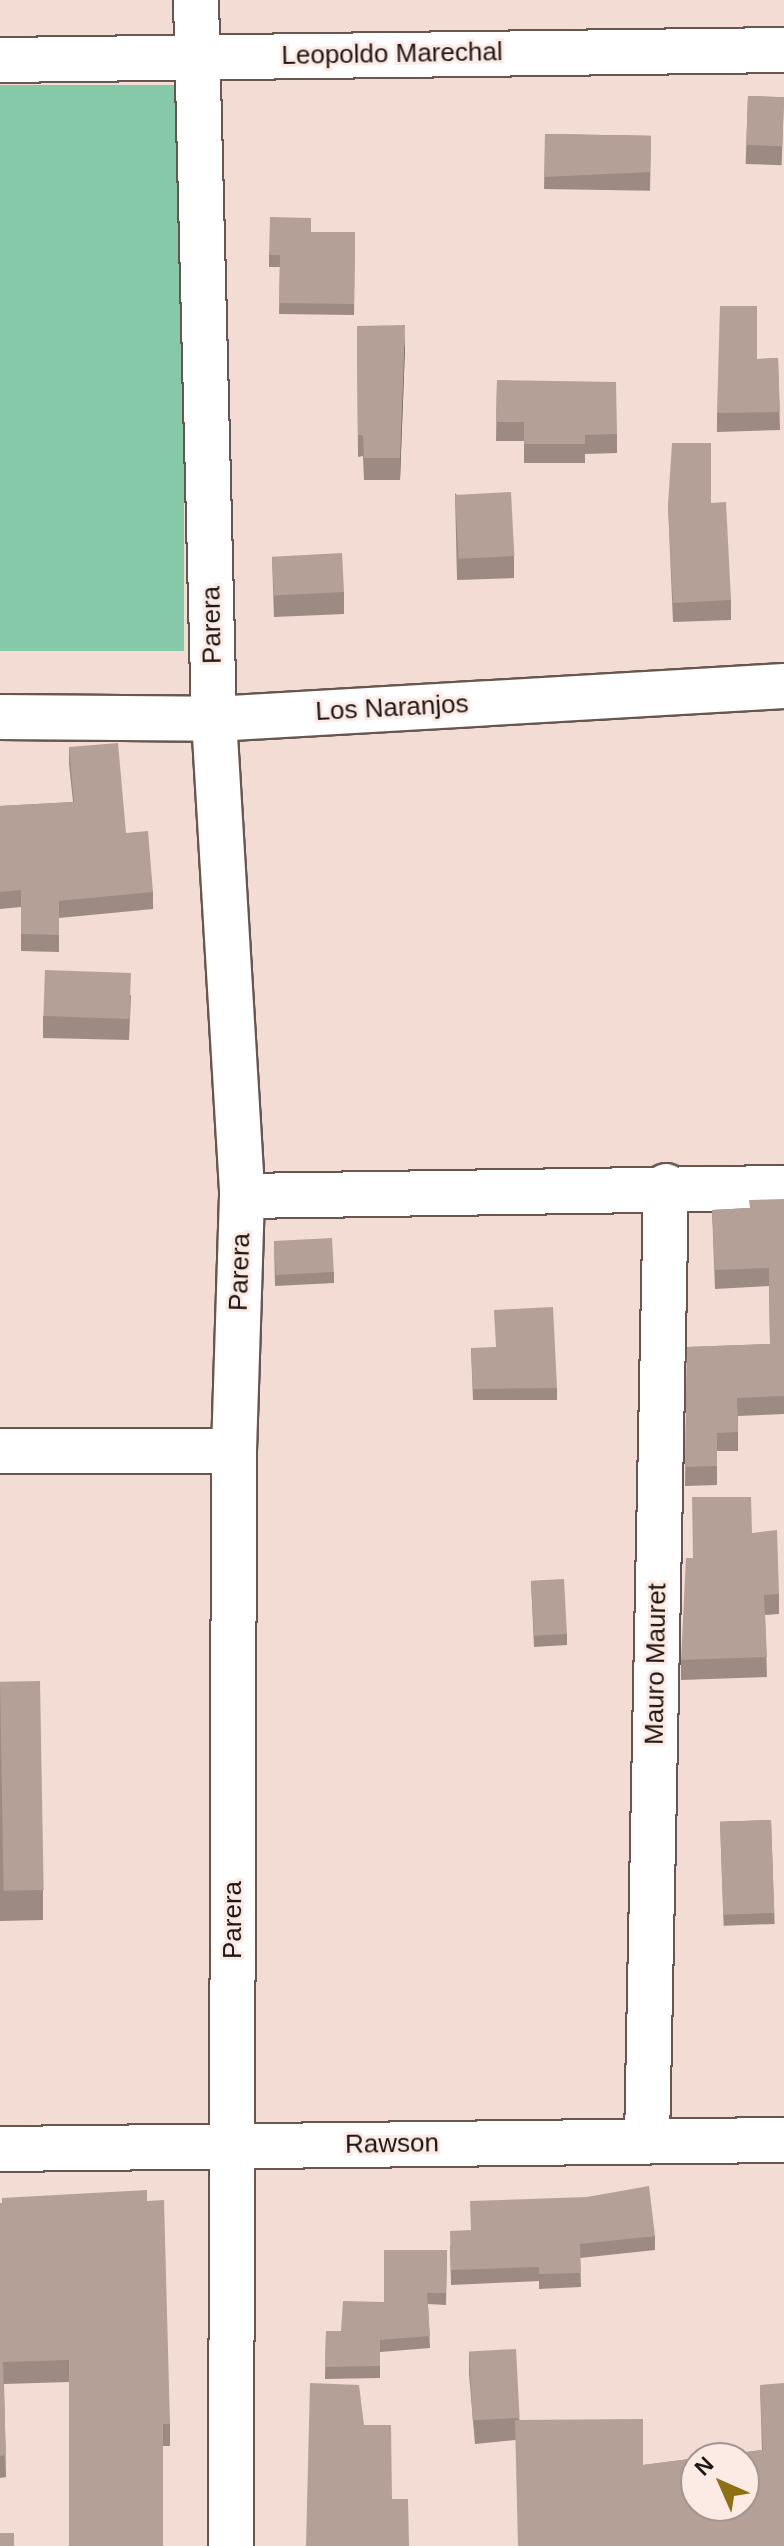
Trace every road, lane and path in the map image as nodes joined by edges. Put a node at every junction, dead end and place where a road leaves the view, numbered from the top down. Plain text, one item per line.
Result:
1 (196, 0) edge
2 (784, 50) edge
3 (198, 56) junction
4 (0, 60) edge
5 (784, 686) edge
6 (0, 717) edge
7 (214, 719) junction
8 (666, 1186) junction
9 (784, 1188) edge
10 (242, 1196) junction
11 (0, 1451) edge
12 (234, 1451) junction
13 (784, 2140) edge
14 (647, 2141) junction
15 (232, 2146) junction
16 (0, 2149) edge
17 (231, 2546) edge

1 - 3 street, Parera
2 - 3 street, Leopoldo Marechal
3 - 4 street, Leopoldo Marechal
3 - 7 street, Parera
5 - 7 street, Los Naranjos
6 - 7 street, Los Naranjos
7 - 10 street, Parera
8 - 9 street
8 - 10 street
8 - 14 street, Mauro Mauret
10 - 12 street, Parera
11 - 12 street
12 - 15 street, Parera
13 - 14 street, Rawson
14 - 15 street, Rawson
15 - 16 street, Rawson
15 - 17 street, Parera

